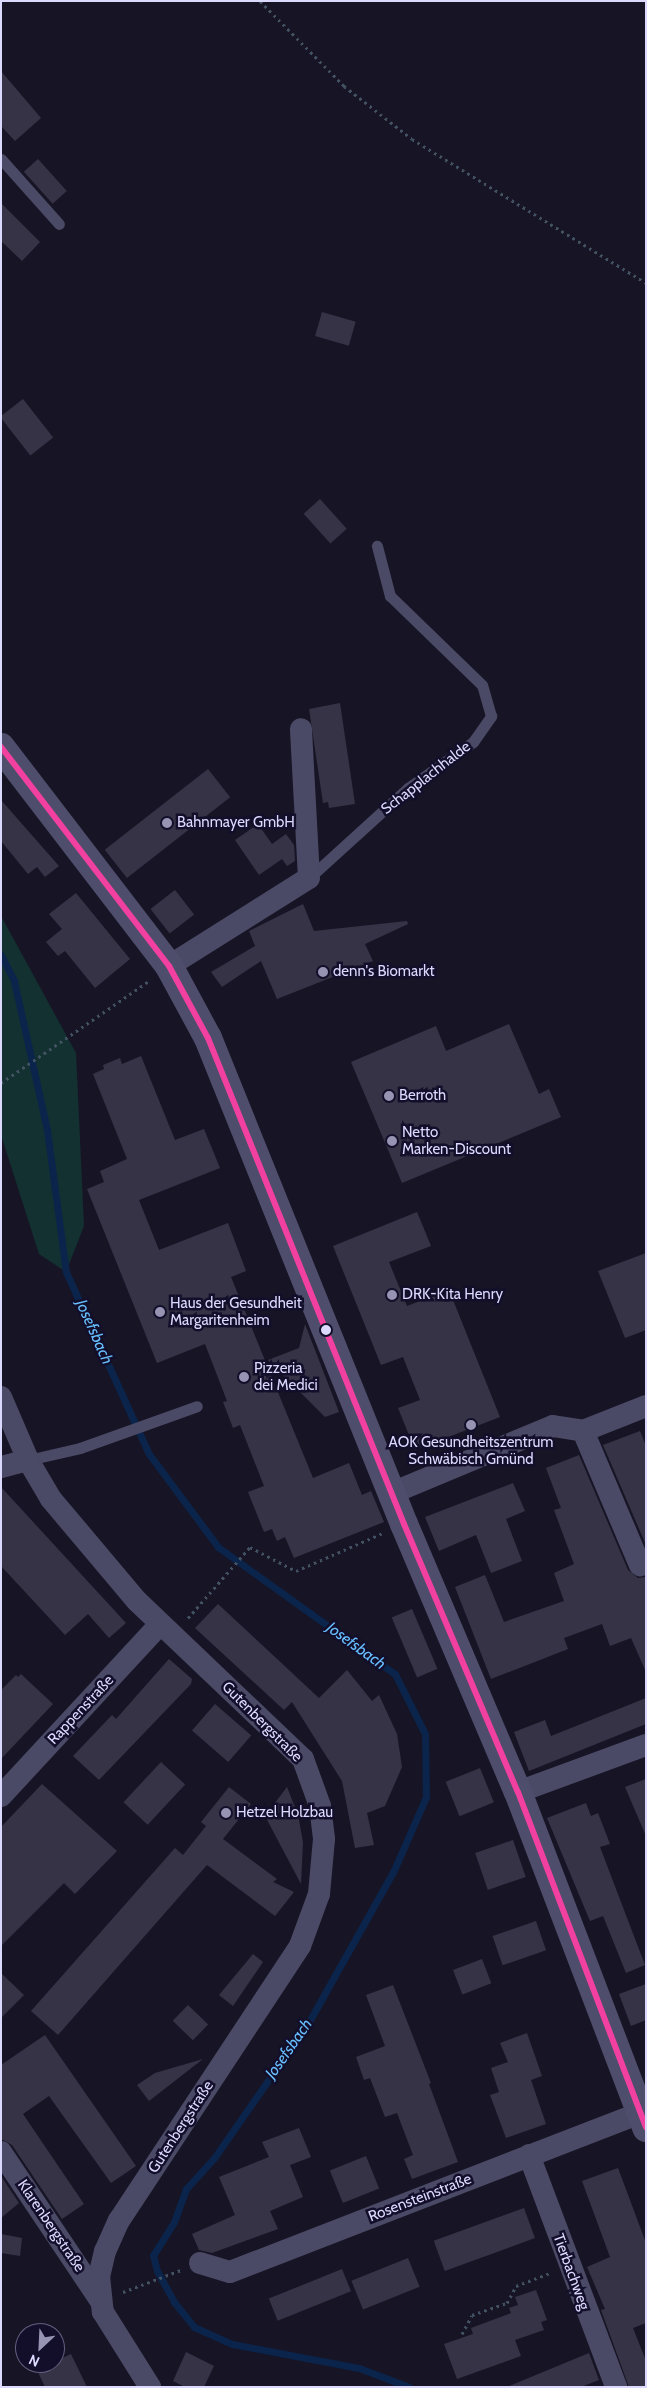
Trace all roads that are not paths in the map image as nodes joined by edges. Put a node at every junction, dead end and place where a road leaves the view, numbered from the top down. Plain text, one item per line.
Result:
1 (1, 159) edge
2 (59, 224) dead end
3 (376, 546) dead end
4 (301, 729) dead end
5 (1, 747) edge
6 (309, 878) junction
7 (169, 966) junction
8 (1, 1397) edge
9 (197, 1406) dead end
10 (646, 1406) edge
11 (584, 1431) junction
12 (28, 1460) junction
13 (1, 1467) edge
14 (392, 1493) junction
15 (640, 1565) dead end
16 (166, 1630) junction
17 (646, 1745) edge
18 (518, 1792) junction
19 (1, 1796) edge
20 (643, 2120) edge
21 (1, 2152) edge
22 (529, 2155) junction
23 (200, 2263) road end
24 (101, 2301) junction
25 (150, 2387) edge
26 (616, 2387) edge

1 - 2 lane
3 - 6 lane, Schapplachhalde
4 - 6 street
5 - 7 main road
6 - 7 street, Schapplachhalde
7 - 14 main road
8 - 12 street, Gutenbergstraße
9 - 12 lane
10 - 11 street
11 - 14 street
11 - 15 street
12 - 13 street
12 - 16 street, Gutenbergstraße
14 - 18 main road
16 - 19 street, Rappenstraße
16 - 24 street, Gutenbergstraße
17 - 18 street
18 - 20 main road
20 - 22 street, Rosensteinstraße
21 - 24 street, Klarenbergstraße
22 - 23 street, Rosensteinstraße
22 - 26 street, Tierbachweg
24 - 25 street

